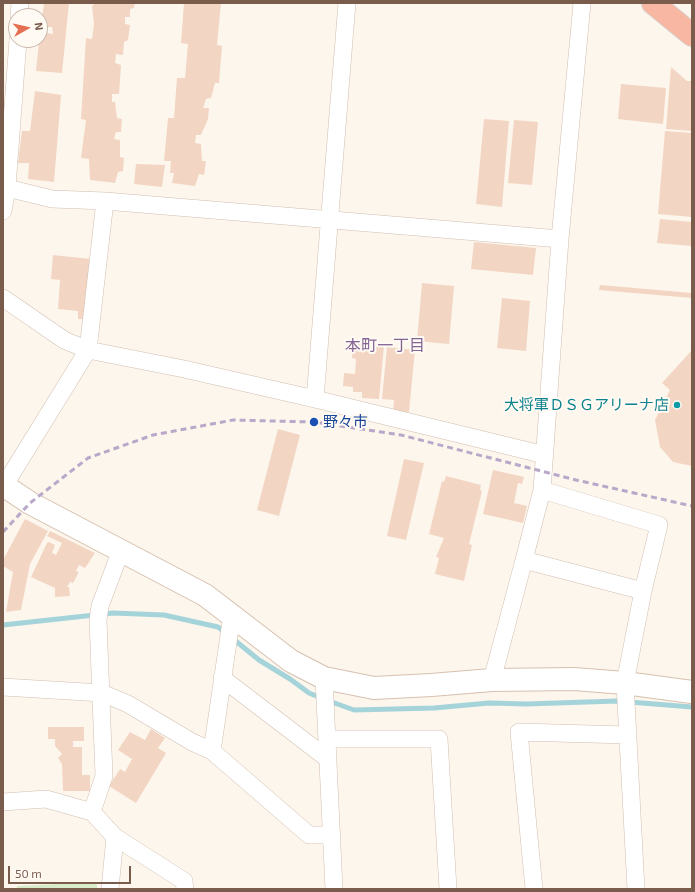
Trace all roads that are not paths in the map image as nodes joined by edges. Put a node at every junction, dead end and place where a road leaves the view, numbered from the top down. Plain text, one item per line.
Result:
1 (347, 3) edge
2 (582, 3) edge
3 (653, 3) edge
4 (692, 35) edge
5 (17, 48) edge
6 (5, 187) edge
7 (105, 201) junction
8 (3, 211) edge
9 (330, 220) junction
10 (560, 239) junction
11 (3, 298) edge
12 (88, 350) junction
13 (315, 399) junction
14 (545, 455) junction
15 (3, 485) edge
16 (542, 490) junction
17 (121, 550) junction
18 (524, 560) junction
19 (643, 591) junction
20 (232, 619) junction
21 (222, 678) junction
22 (492, 680) junction
23 (3, 687) edge
24 (324, 692) junction
25 (692, 692) edge
26 (102, 693) junction
27 (625, 694) junction
28 (627, 735) junction
29 (328, 739) junction
30 (212, 751) junction
31 (328, 759) junction
32 (3, 802) edge
33 (92, 812) junction
34 (332, 836) junction
35 (115, 837) junction
36 (188, 886) edge
37 (110, 889) edge
38 (334, 889) edge
39 (448, 889) edge
40 (534, 889) edge
41 (636, 889) edge

1 - 9 street
2 - 10 street
3 - 4 highway
5 - 6 street
6 - 7 street
6 - 8 street
7 - 9 street
7 - 12 street
9 - 10 street
9 - 13 street
10 - 14 street
11 - 12 street
12 - 13 street
12 - 15 street
13 - 14 street
14 - 16 street
15 - 17 street
16 - 18 street
16 - 19 street
17 - 20 street
17 - 26 street
18 - 19 street
18 - 22 street
19 - 27 street
20 - 21 street
20 - 24 street
21 - 30 street
21 - 31 street
22 - 24 street
22 - 27 street
23 - 26 street
24 - 29 street
25 - 27 street
26 - 30 street
26 - 33 street
27 - 28 street
28 - 40 street
28 - 41 street
29 - 31 street
29 - 39 street
30 - 34 street
31 - 34 street
32 - 33 street
33 - 35 street
34 - 38 street
35 - 36 street
35 - 37 street

